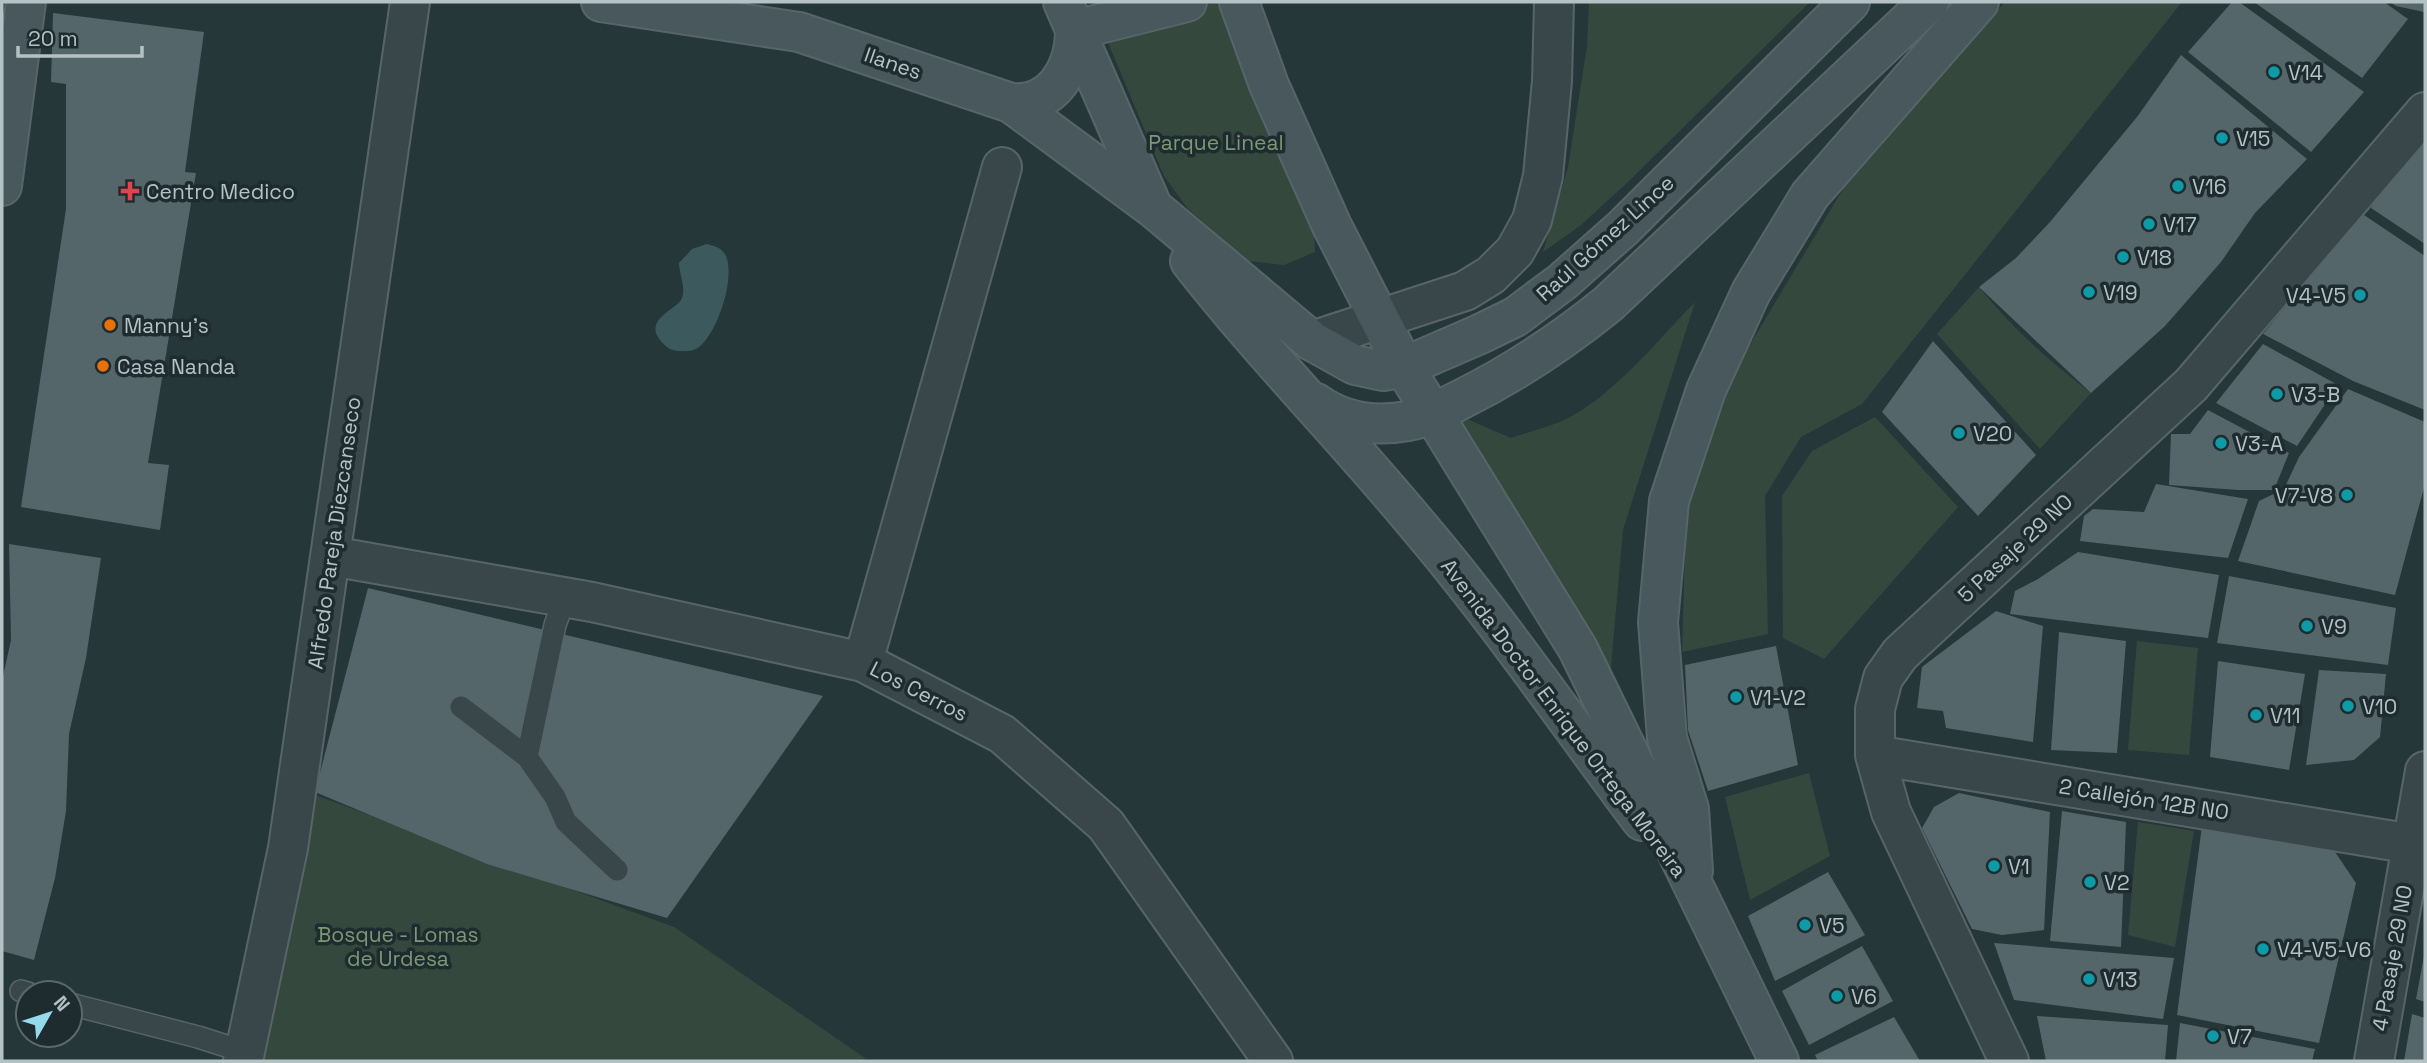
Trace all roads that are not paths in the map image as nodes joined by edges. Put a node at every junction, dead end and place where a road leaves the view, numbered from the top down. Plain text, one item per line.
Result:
1 (26, 2) edge
2 (410, 2) edge
3 (601, 2) edge
4 (1187, 2) edge
5 (1238, 2) edge
6 (1554, 2) edge
7 (1850, 2) edge
8 (1929, 2) edge
9 (1979, 2) edge
10 (1069, 16) edge
11 (1011, 103) junction
12 (2425, 112) edge
13 (1002, 167) dead end
14 (2, 186) edge
15 (1152, 206) junction
16 (1380, 318) junction
17 (1312, 341) junction
18 (1405, 367) junction
19 (1295, 388) junction
20 (1433, 413) junction
21 (1372, 424) junction
22 (1368, 468) junction
23 (331, 556) junction
24 (565, 597) junction
25 (863, 662) junction
26 (461, 707) dead end
27 (1875, 755) junction
28 (527, 757) junction
29 (2425, 771) edge
30 (2412, 844) junction
31 (617, 870) dead end
32 (1694, 890) junction
33 (84, 1008) edge
34 (244, 1057) edge
35 (1273, 1061) edge
36 (1779, 1061) edge
37 (2009, 1061) edge
38 (2374, 1061) edge

1 - 14 main road
2 - 23 street, Alfredo Pareja Diezcanseco
3 - 11 main road, Ilanes
4 - 10 main road
5 - 16 main road, Avenida Doctor Enrique Ortega Moreira
6 - 16 street
7 - 18 main road, Raúl Gómez Lince
8 - 20 main road
9 - 32 main road
10 - 11 main road
10 - 15 main road, Avenida Doctor Enrique Ortega Moreira
11 - 15 main road, Ilanes
12 - 27 street, 5 Pasaje 29 NO
13 - 25 street
15 - 17 main road, Raúl Gómez Lince
15 - 19 main road, Avenida Doctor Enrique Ortega Moreira
16 - 17 street
16 - 18 main road, Avenida Doctor Enrique Ortega Moreira
17 - 18 main road, Raúl Gómez Lince
18 - 20 main road, Avenida Doctor Enrique Ortega Moreira
18 - 21 main road
19 - 21 main road
19 - 22 main road, Avenida Doctor Enrique Ortega Moreira
20 - 21 main road
20 - 32 main road, Avenida Doctor Enrique Ortega Moreira
21 - 22 main road
22 - 32 main road, Avenida Doctor Enrique Ortega Moreira
23 - 24 street, Los Cerros
23 - 34 street, Alfredo Pareja Diezcanseco
24 - 25 street, Los Cerros
24 - 28 lane
25 - 35 street, Los Cerros
26 - 28 lane
27 - 30 street, 2 Callejón 12B NO
27 - 37 street, 5 Pasaje 29 NO
28 - 31 lane
29 - 30 street, 4 Pasaje 29 NO
30 - 38 street, 4 Pasaje 29 NO
32 - 36 main road
33 - 34 lane

